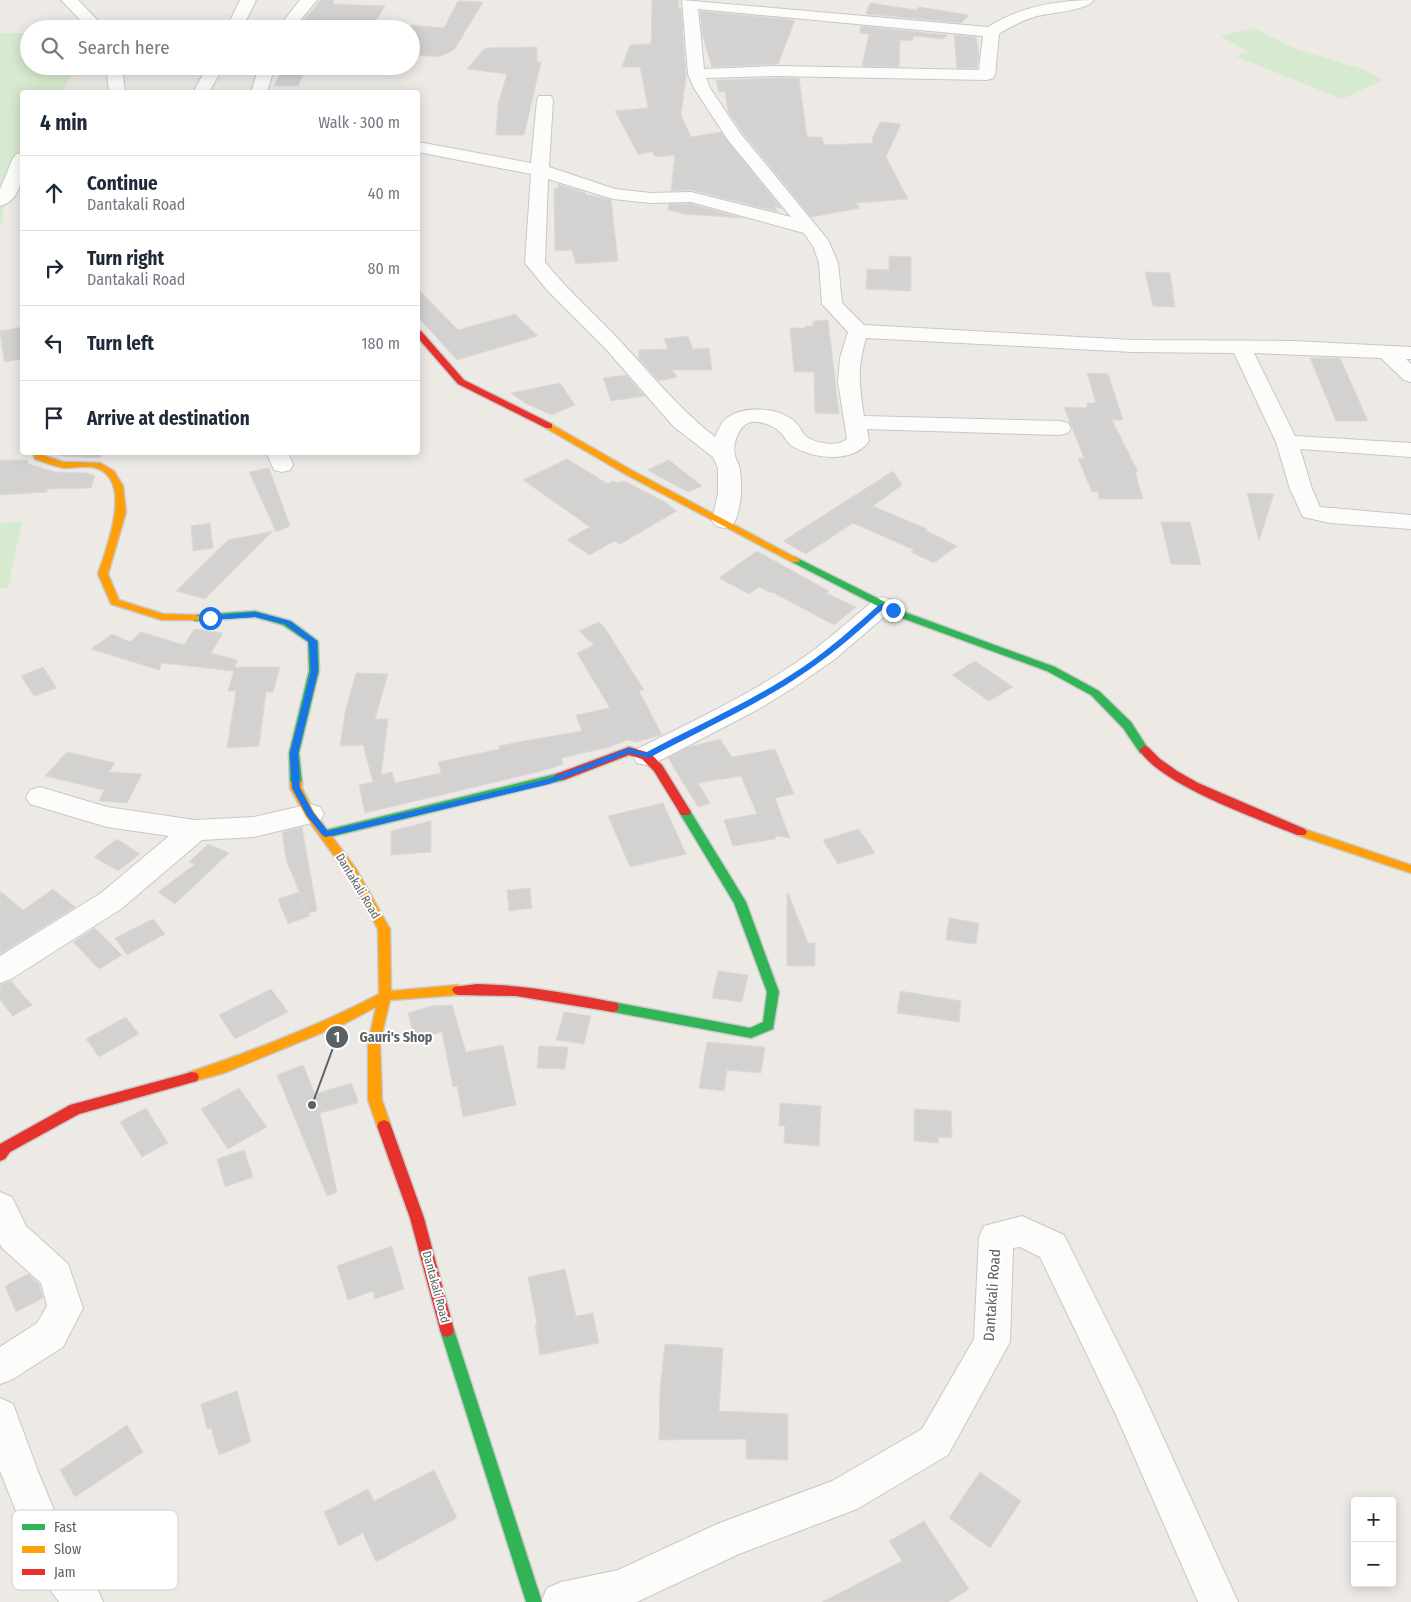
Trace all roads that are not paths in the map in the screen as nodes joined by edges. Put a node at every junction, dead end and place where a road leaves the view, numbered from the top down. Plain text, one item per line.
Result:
1 (69, 0) edge
2 (248, 0) edge
3 (309, 0) edge
4 (1086, 0) edge
5 (691, 2) edge
6 (849, 6) dead end
7 (839, 19) junction
8 (89, 20) edge
9 (238, 20) edge
10 (292, 20) edge
11 (991, 32) junction
12 (696, 74) junction
13 (115, 75) edge
14 (210, 75) edge
15 (264, 75) edge
16 (117, 90) edge
17 (201, 90) edge
18 (260, 90) edge
19 (545, 100) dead end
20 (420, 147) edge
21 (20, 163) edge
22 (538, 170) junction
23 (0, 201) edge
24 (810, 229) junction
25 (858, 331) junction
26 (420, 335) edge
27 (1241, 347) junction
28 (1386, 351) junction
29 (1411, 353) edge
30 (1411, 376) edge
31 (856, 422) junction
32 (1060, 428) dead end
33 (1287, 442) junction
34 (1411, 450) edge
35 (723, 454) junction
36 (38, 455) edge
37 (724, 521) junction
38 (1411, 522) edge
39 (883, 605) junction
40 (646, 756) junction
41 (40, 797) dead end
42 (318, 824) junction
43 (195, 830) junction
44 (1411, 869) edge
45 (0, 971) edge
46 (385, 996) junction
47 (0, 1155) edge
48 (0, 1207) edge
49 (0, 1367) edge
50 (0, 1416) edge
51 (35, 1510) edge
52 (74, 1590) edge
53 (83, 1602) edge
54 (534, 1602) edge
55 (561, 1602) edge
56 (1218, 1602) edge

1 - 8 street
2 - 9 street
3 - 10 street
4 - 11 street
5 - 7 street
5 - 12 street
6 - 7 street
7 - 11 street
11 - 12 street
12 - 24 street
13 - 16 street
14 - 17 street
15 - 18 street
19 - 22 street
20 - 22 street
21 - 23 street
22 - 24 street
22 - 35 street
24 - 25 street
25 - 27 street
25 - 31 street
26 - 37 street
27 - 28 street
27 - 33 street
28 - 29 street
28 - 30 street
31 - 32 street
31 - 35 street
33 - 34 street
33 - 38 street
35 - 37 street
36 - 42 street, Dantakali Road
37 - 39 street
39 - 40 street
39 - 44 street
40 - 42 street
40 - 46 street
41 - 43 street
42 - 43 street
42 - 46 street, Dantakali Road
43 - 45 street
46 - 47 street
46 - 54 street, Dantakali Road
48 - 49 street
50 - 51 street
52 - 53 street
55 - 56 street, Dantakali Road

